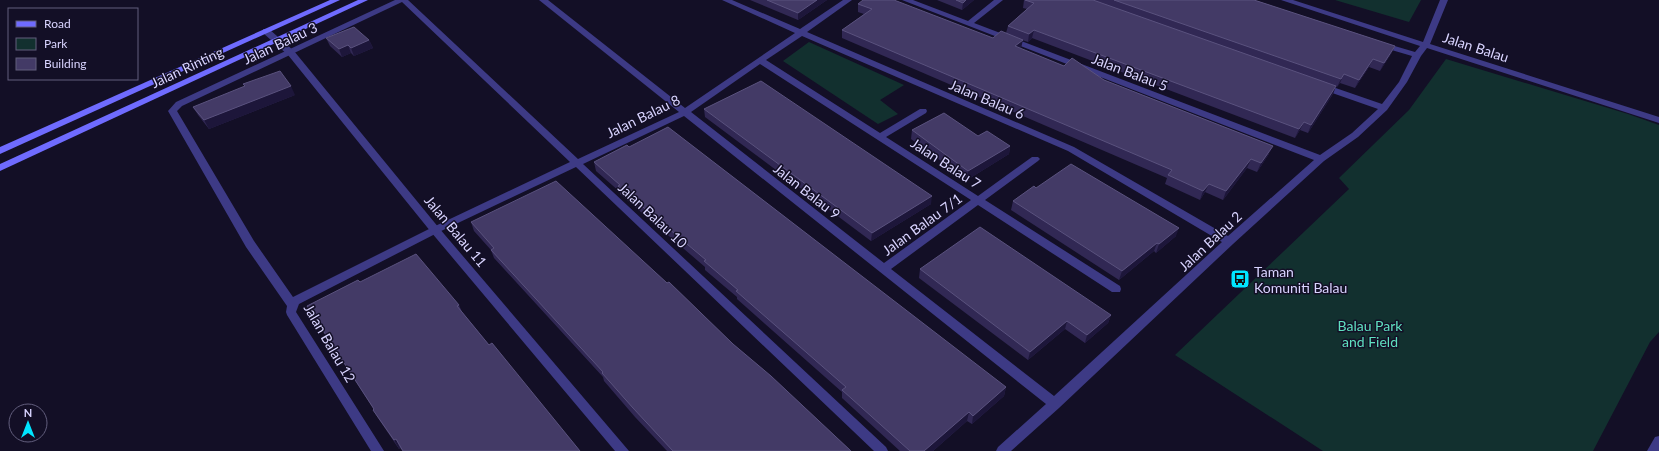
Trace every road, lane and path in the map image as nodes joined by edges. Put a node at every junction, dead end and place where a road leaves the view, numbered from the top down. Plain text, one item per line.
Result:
1 (336, 0) edge
2 (364, 0) edge
3 (403, 0) edge
4 (543, 0) edge
5 (726, 0) edge
6 (848, 0) edge
7 (906, 0) edge
8 (998, 0) edge
9 (1285, 0) edge
10 (1444, 0) edge
11 (969, 24) junction
12 (266, 31) junction
13 (801, 32) junction
14 (278, 40) junction
15 (1372, 41) edge
16 (1425, 45) junction
17 (291, 53) junction
18 (1417, 56) junction
19 (760, 60) junction
20 (1313, 82) edge
21 (1384, 108) junction
22 (923, 111) dead end
23 (685, 112) junction
24 (1659, 120) edge
25 (880, 137) junction
26 (0, 151) edge
27 (1035, 159) dead end
28 (1321, 159) junction
29 (577, 163) junction
30 (0, 168) edge
31 (978, 200) junction
32 (435, 230) junction
33 (1229, 241) junction
34 (884, 269) junction
35 (1116, 289) dead end
36 (292, 305) junction
37 (1055, 404) junction
38 (1659, 441) edge
39 (378, 451) edge
40 (623, 451) edge
41 (882, 451) edge
42 (1002, 451) edge
43 (1653, 451) edge

1 - 12 main road, Jalan Rinting
2 - 14 main road, Jalan Rinting
3 - 17 street, Jalan Balau 3
3 - 29 street, Jalan Balau 10
4 - 23 street, Jalan Balau 9
5 - 13 street, Jalan Balau 6
6 - 13 street, Jalan Balau 8
7 - 11 street, Jalan Balau 5
8 - 11 street
9 - 16 street, Jalan Balau
10 - 16 street, Jalan Balau 2
11 - 28 street, Jalan Balau 5
12 - 14 street, Jalan Balau 11
12 - 26 main road, Jalan Rinting
13 - 19 street, Jalan Balau 8
13 - 33 street, Jalan Balau 6
14 - 17 street, Jalan Balau 11
14 - 30 main road, Jalan Rinting
15 - 18 street
16 - 18 street, Jalan Balau 2
16 - 24 street, Jalan Balau
17 - 32 street, Jalan Balau 11
17 - 36 street, Jalan Balau 3
18 - 21 street, Jalan Balau 2
19 - 23 street, Jalan Balau 8
19 - 25 street, Jalan Balau 7
20 - 21 street
21 - 28 street, Jalan Balau 2
22 - 25 street
23 - 29 street, Jalan Balau 8
23 - 34 street, Jalan Balau 9
25 - 31 street, Jalan Balau 7
27 - 31 street, Jalan Balau 7/1
28 - 33 street, Jalan Balau 2
29 - 32 street, Jalan Balau 8
29 - 41 street, Jalan Balau 10
31 - 34 street, Jalan Balau 7/1
31 - 35 street, Jalan Balau 7
32 - 36 street, Jalan Balau 12
32 - 40 street, Jalan Balau 11
33 - 37 street, Jalan Balau 2
34 - 37 street, Jalan Balau 9
36 - 39 street, Jalan Balau 12
37 - 42 street, Jalan Balau 2
38 - 43 street

